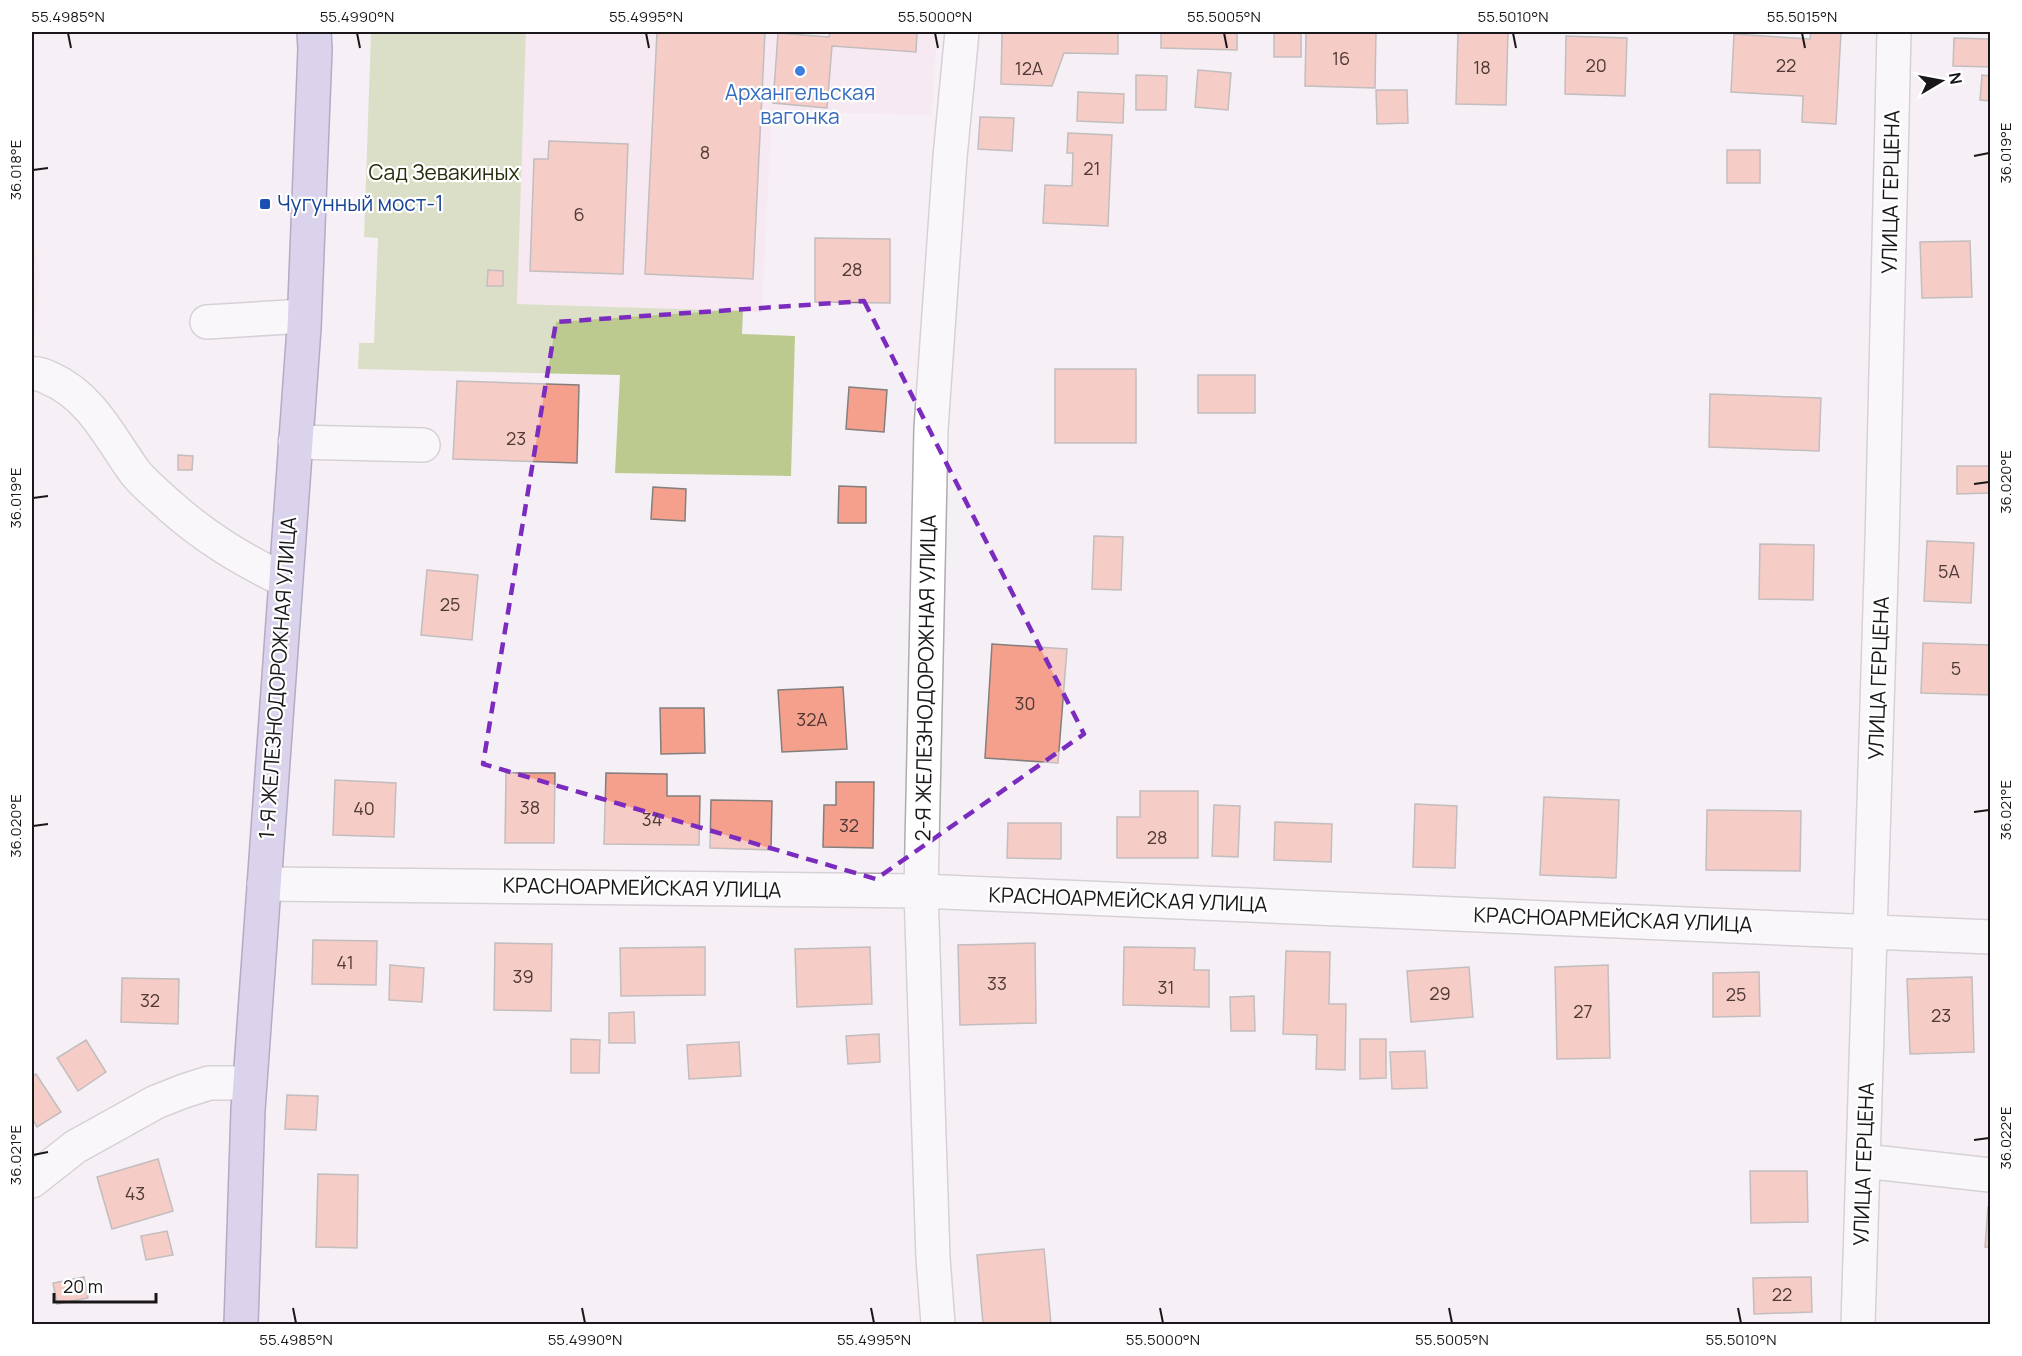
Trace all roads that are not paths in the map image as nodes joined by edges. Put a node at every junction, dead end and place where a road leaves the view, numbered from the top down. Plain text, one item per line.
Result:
1 (314, 32) edge
2 (962, 32) edge
3 (1894, 32) edge
4 (304, 316) junction
5 (207, 322) dead end
6 (32, 374) edge
7 (295, 442) junction
8 (423, 445) dead end
9 (284, 580) junction
10 (264, 884) junction
11 (921, 891) junction
12 (1872, 931) junction
13 (1990, 937) edge
14 (249, 1083) junction
15 (1864, 1161) junction
16 (1990, 1175) edge
17 (32, 1180) edge
18 (241, 1324) edge
19 (938, 1324) edge
20 (1858, 1324) edge

1 - 4 main road, 1-Я ЖЕЛЕЗНОДОРОЖНАЯ УЛИЦА
2 - 11 street, 2-Я ЖЕЛЕЗНОДОРОЖНАЯ УЛИЦА
3 - 12 street, УЛИЦА ГЕРЦЕНА
4 - 5 street
4 - 7 main road, 1-Я ЖЕЛЕЗНОДОРОЖНАЯ УЛИЦА
6 - 9 street
7 - 8 street
7 - 9 main road, 1-Я ЖЕЛЕЗНОДОРОЖНАЯ УЛИЦА
9 - 10 main road, 1-Я ЖЕЛЕЗНОДОРОЖНАЯ УЛИЦА
10 - 11 street, КРАСНОАРМЕЙСКАЯ УЛИЦА
10 - 14 main road, 1-Я ЖЕЛЕЗНОДОРОЖНАЯ УЛИЦА
11 - 12 street, КРАСНОАРМЕЙСКАЯ УЛИЦА
11 - 19 street, 2-Я ЖЕЛЕЗНОДОРОЖНАЯ УЛИЦА
12 - 13 street, КРАСНОАРМЕЙСКАЯ УЛИЦА
12 - 15 street, УЛИЦА ГЕРЦЕНА
14 - 17 street
14 - 18 main road, 1-Я ЖЕЛЕЗНОДОРОЖНАЯ УЛИЦА
15 - 16 street
15 - 20 street, УЛИЦА ГЕРЦЕНА

